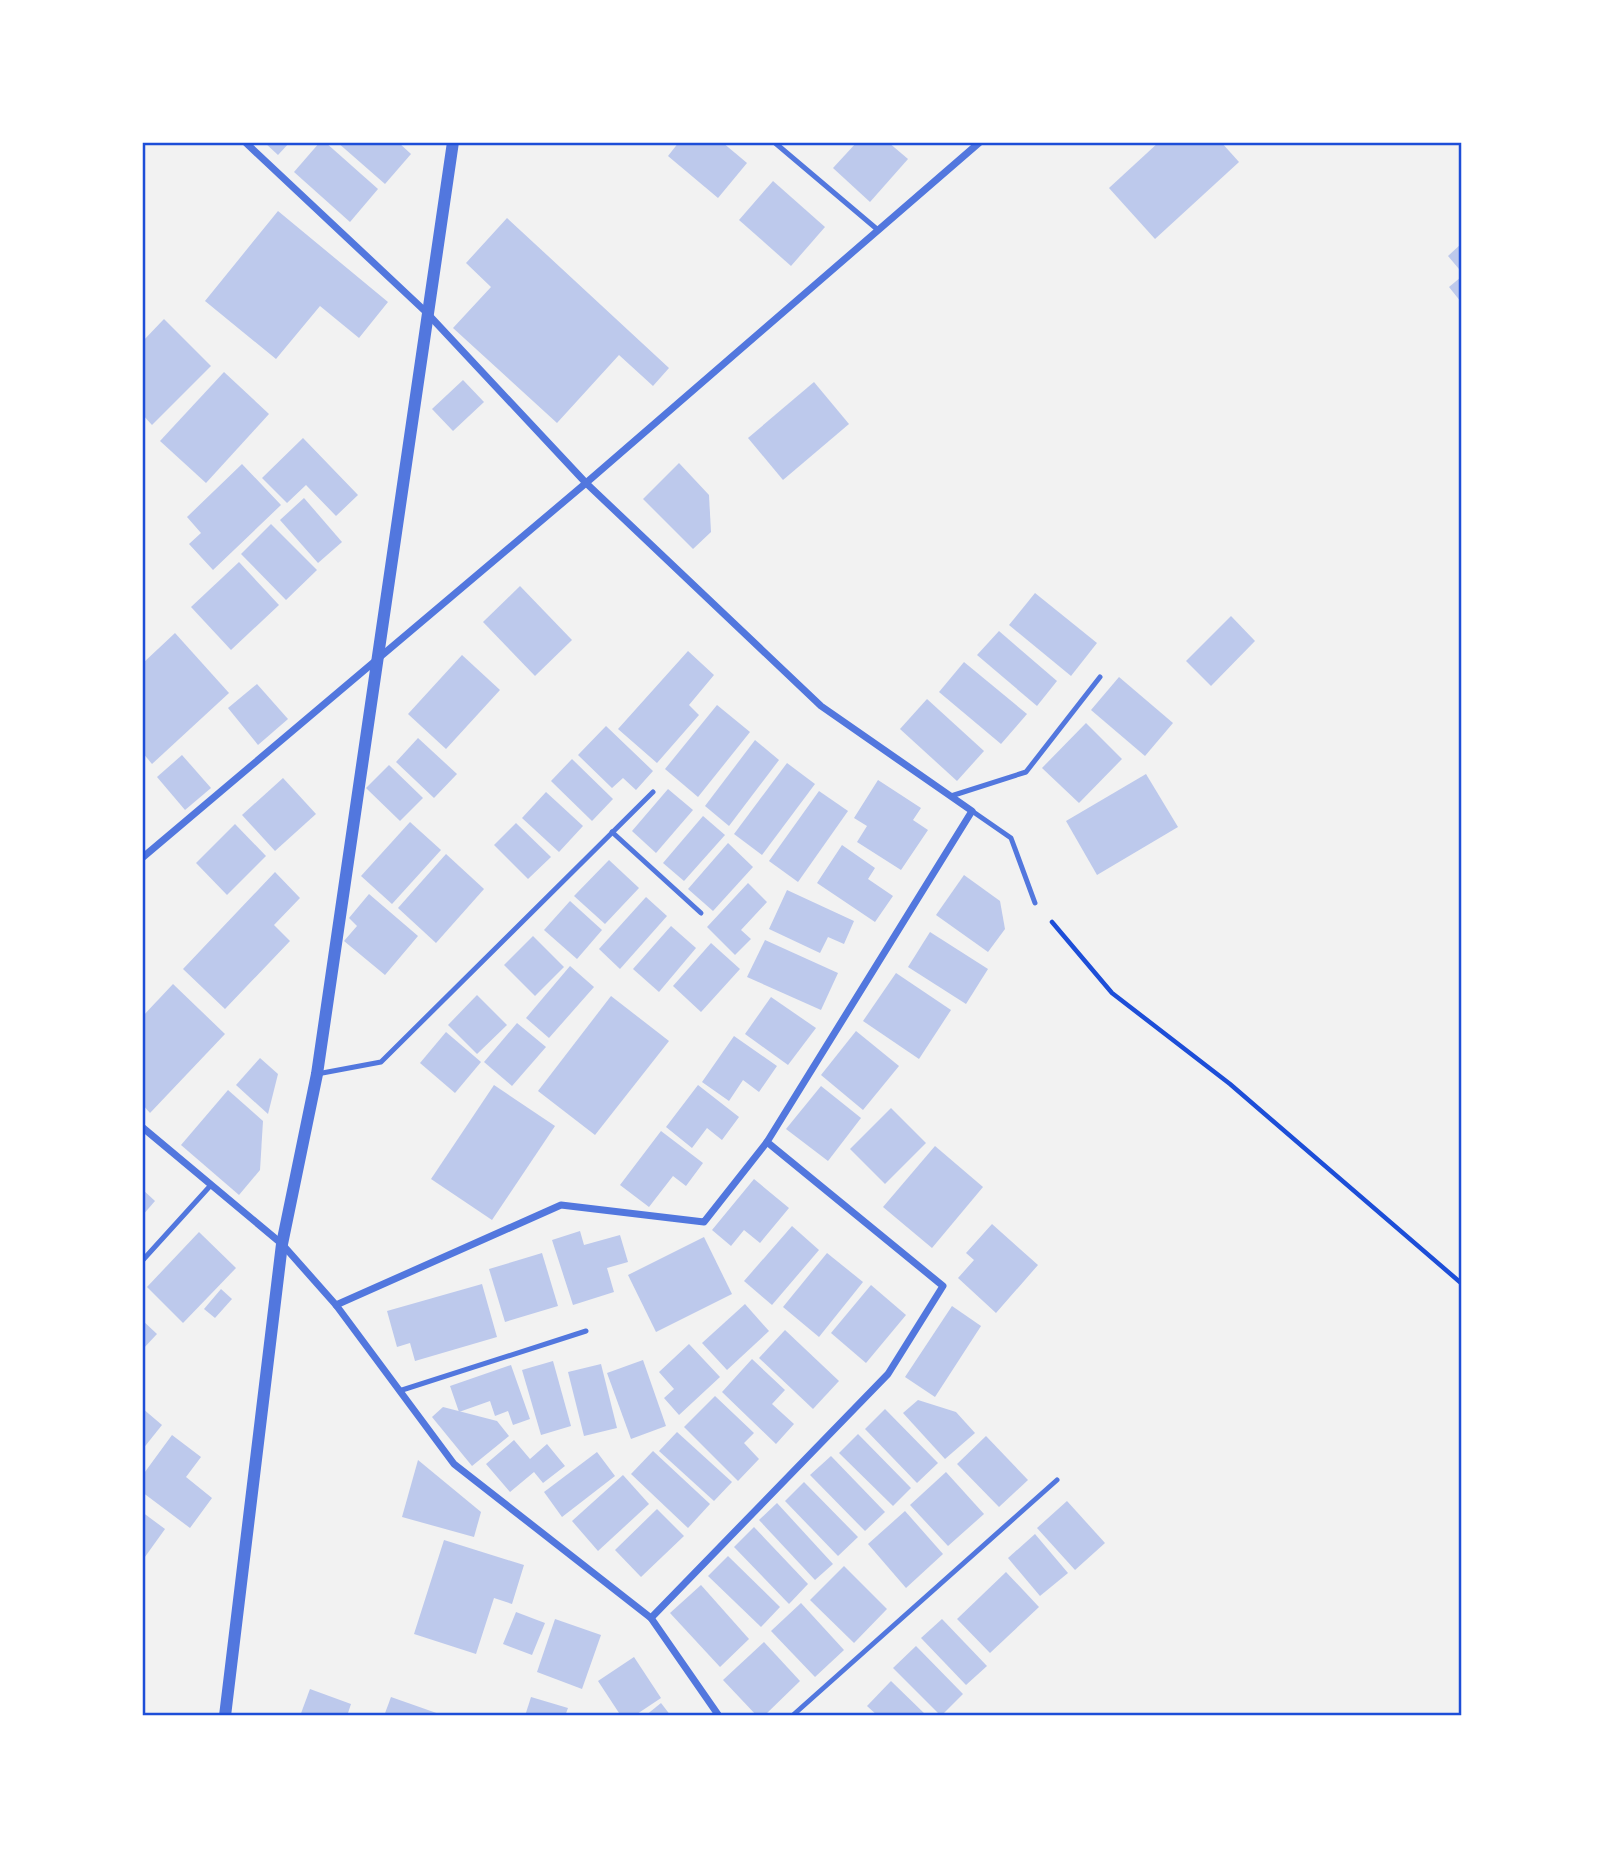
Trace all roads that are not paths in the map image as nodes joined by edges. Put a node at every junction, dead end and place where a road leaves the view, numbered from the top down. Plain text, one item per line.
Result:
1 (244, 142) edge
2 (453, 142) edge
3 (774, 142) edge
4 (980, 142) edge
5 (878, 230) junction
6 (426, 312) junction
7 (586, 483) junction
8 (376, 661) junction
9 (1100, 677) dead end
10 (653, 792) dead end
11 (951, 796) junction
12 (972, 811) junction
13 (612, 832) junction
14 (142, 858) edge
15 (1035, 903) road end
16 (701, 913) dead end
17 (317, 1074) junction
18 (142, 1127) edge
19 (767, 1142) junction
20 (211, 1185) junction
21 (282, 1244) junction
22 (142, 1261) edge
23 (336, 1304) junction
24 (586, 1331) dead end
25 (399, 1391) junction
26 (1057, 1480) dead end
27 (650, 1618) junction
28 (225, 1716) edge
29 (719, 1716) edge
30 (792, 1716) edge

1 - 6 street
2 - 6 street
3 - 5 lane
4 - 5 street
5 - 7 street
6 - 7 street
6 - 8 street
7 - 8 street
7 - 11 street
8 - 14 street
8 - 17 street
9 - 11 lane
10 - 13 lane
11 - 12 street
12 - 15 lane
12 - 19 street
13 - 16 lane
13 - 17 lane
17 - 21 street
18 - 20 street
19 - 23 street
19 - 27 street
20 - 21 street
20 - 22 lane
21 - 23 street
21 - 28 street
23 - 25 street
24 - 25 lane
25 - 27 street
26 - 30 lane
27 - 29 street

